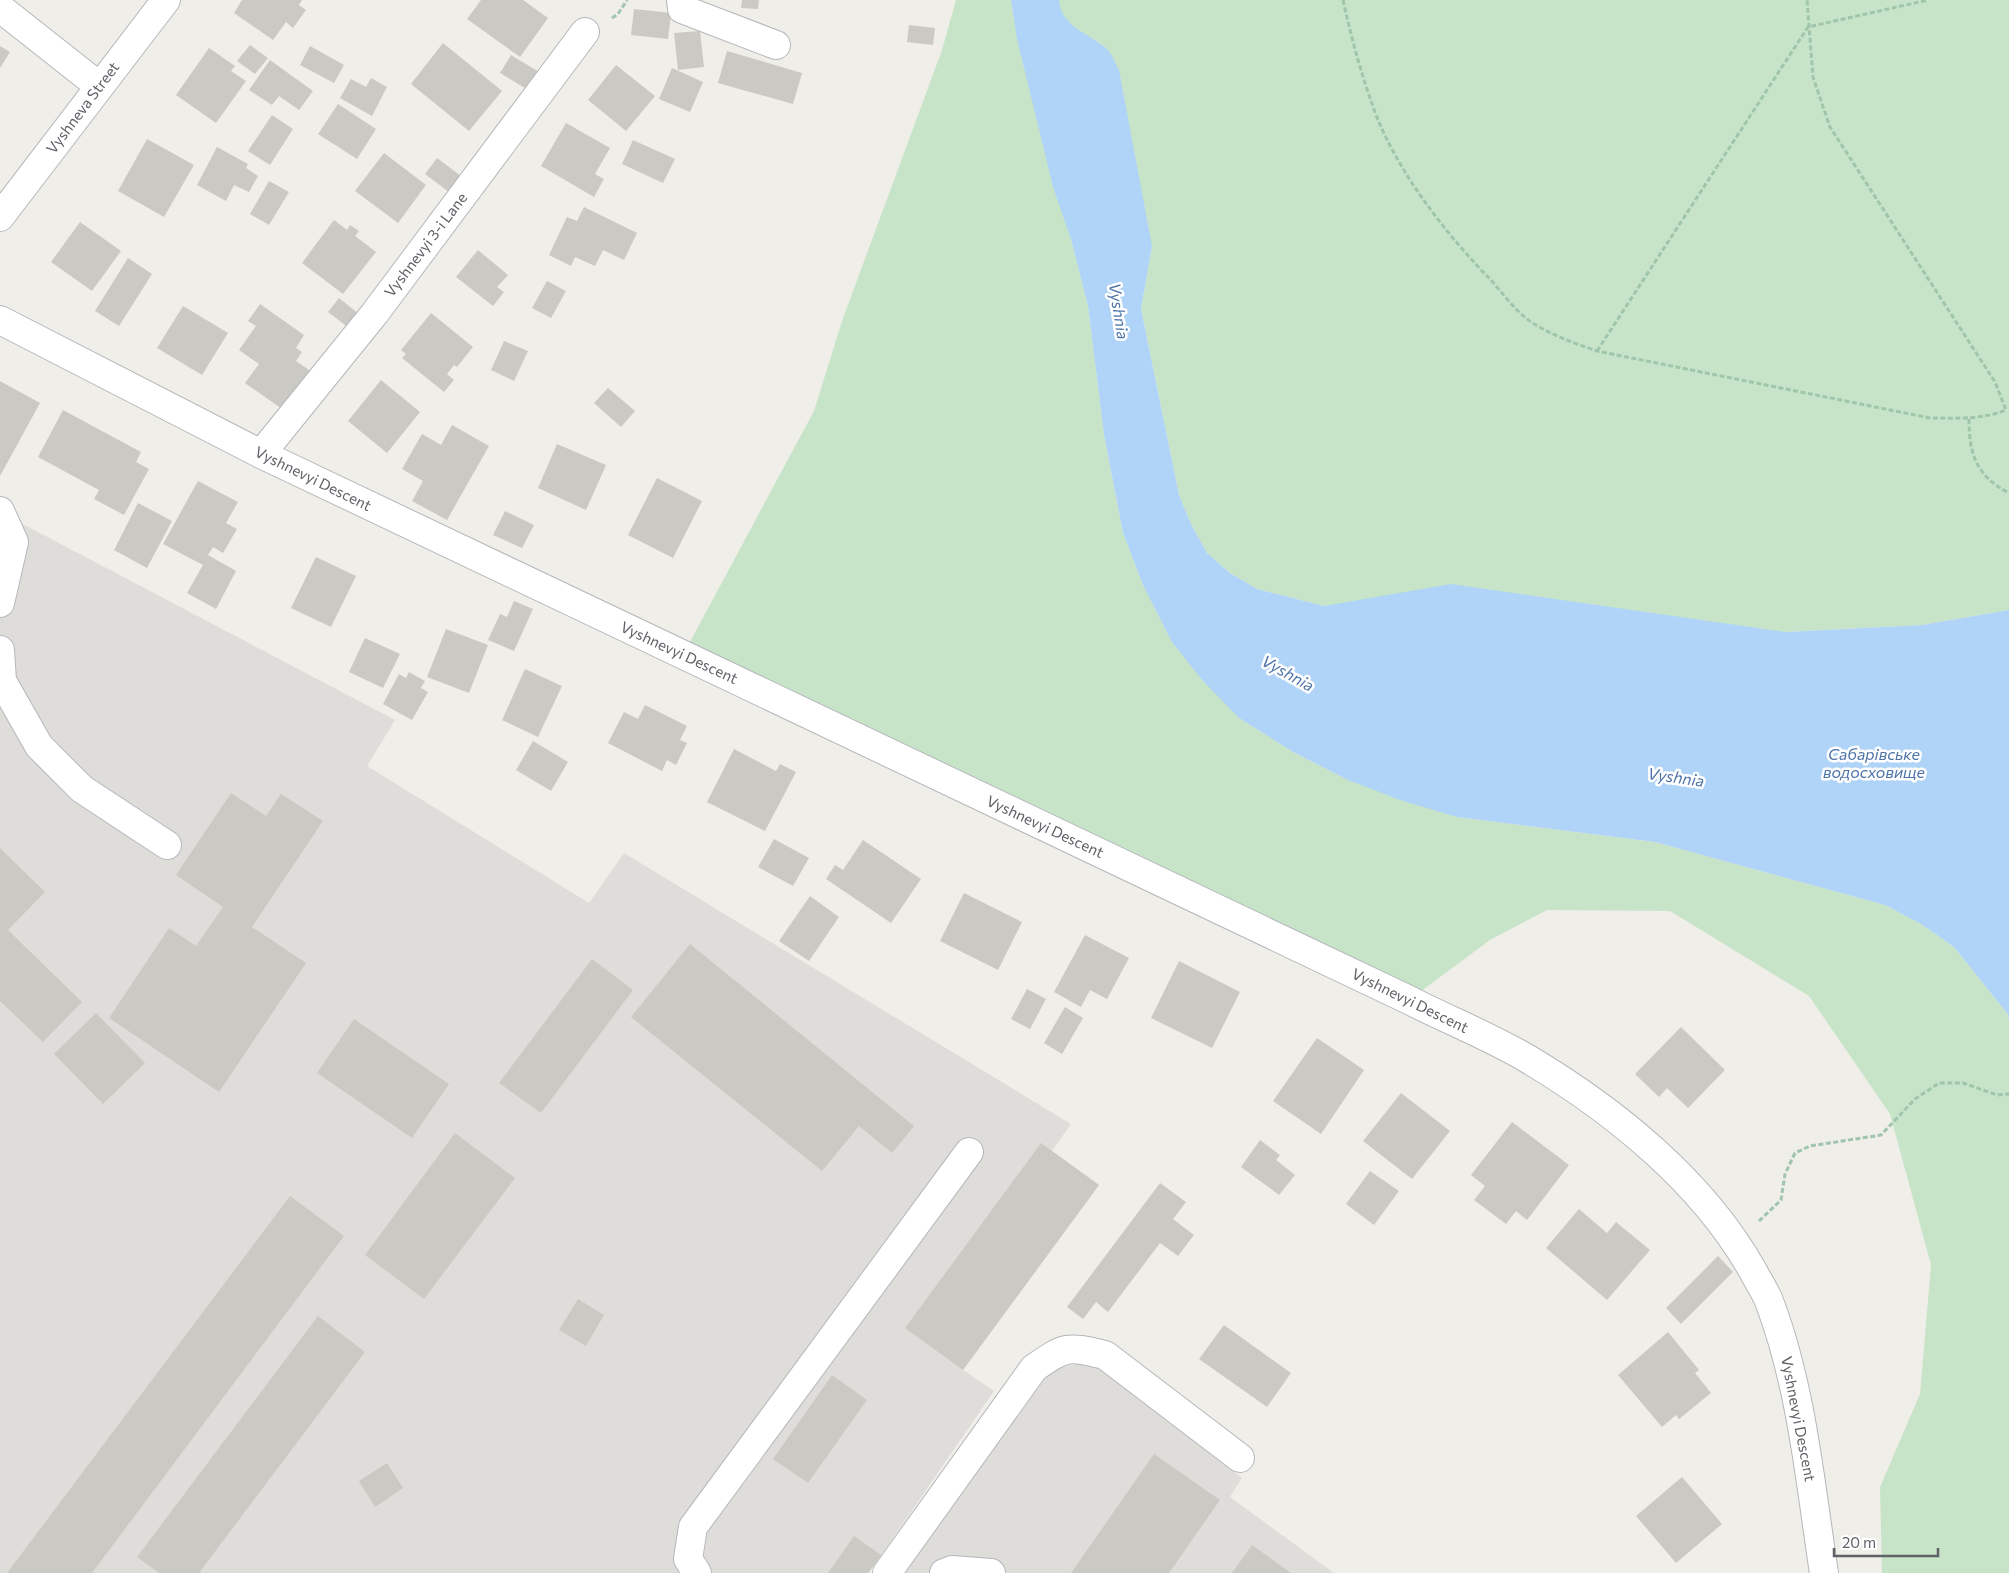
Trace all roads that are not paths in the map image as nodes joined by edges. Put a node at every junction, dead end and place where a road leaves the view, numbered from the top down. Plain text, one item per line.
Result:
1 (166, 0) edge
2 (681, 0) edge
3 (0, 8) edge
4 (585, 32) dead end
5 (776, 45) dead end
6 (99, 86) junction
7 (0, 216) edge
8 (0, 320) edge
9 (261, 454) junction
10 (0, 511) edge
11 (0, 603) edge
12 (0, 650) edge
13 (167, 845) dead end
14 (969, 1152) dead end
15 (1240, 1458) dead end
16 (696, 1573) edge
17 (888, 1573) edge
18 (944, 1573) edge
19 (991, 1573) edge
20 (1824, 1573) edge

1 - 6 street, Vyshneva Street
2 - 5 street
3 - 6 street
4 - 9 street, Vyshnevyi 3-i Lane
6 - 7 street, Vyshneva Street
8 - 9 street, Vyshnevyi Descent
9 - 20 street, Vyshnevyi Descent
10 - 11 street
12 - 13 street
14 - 16 street
15 - 17 street
18 - 19 street

